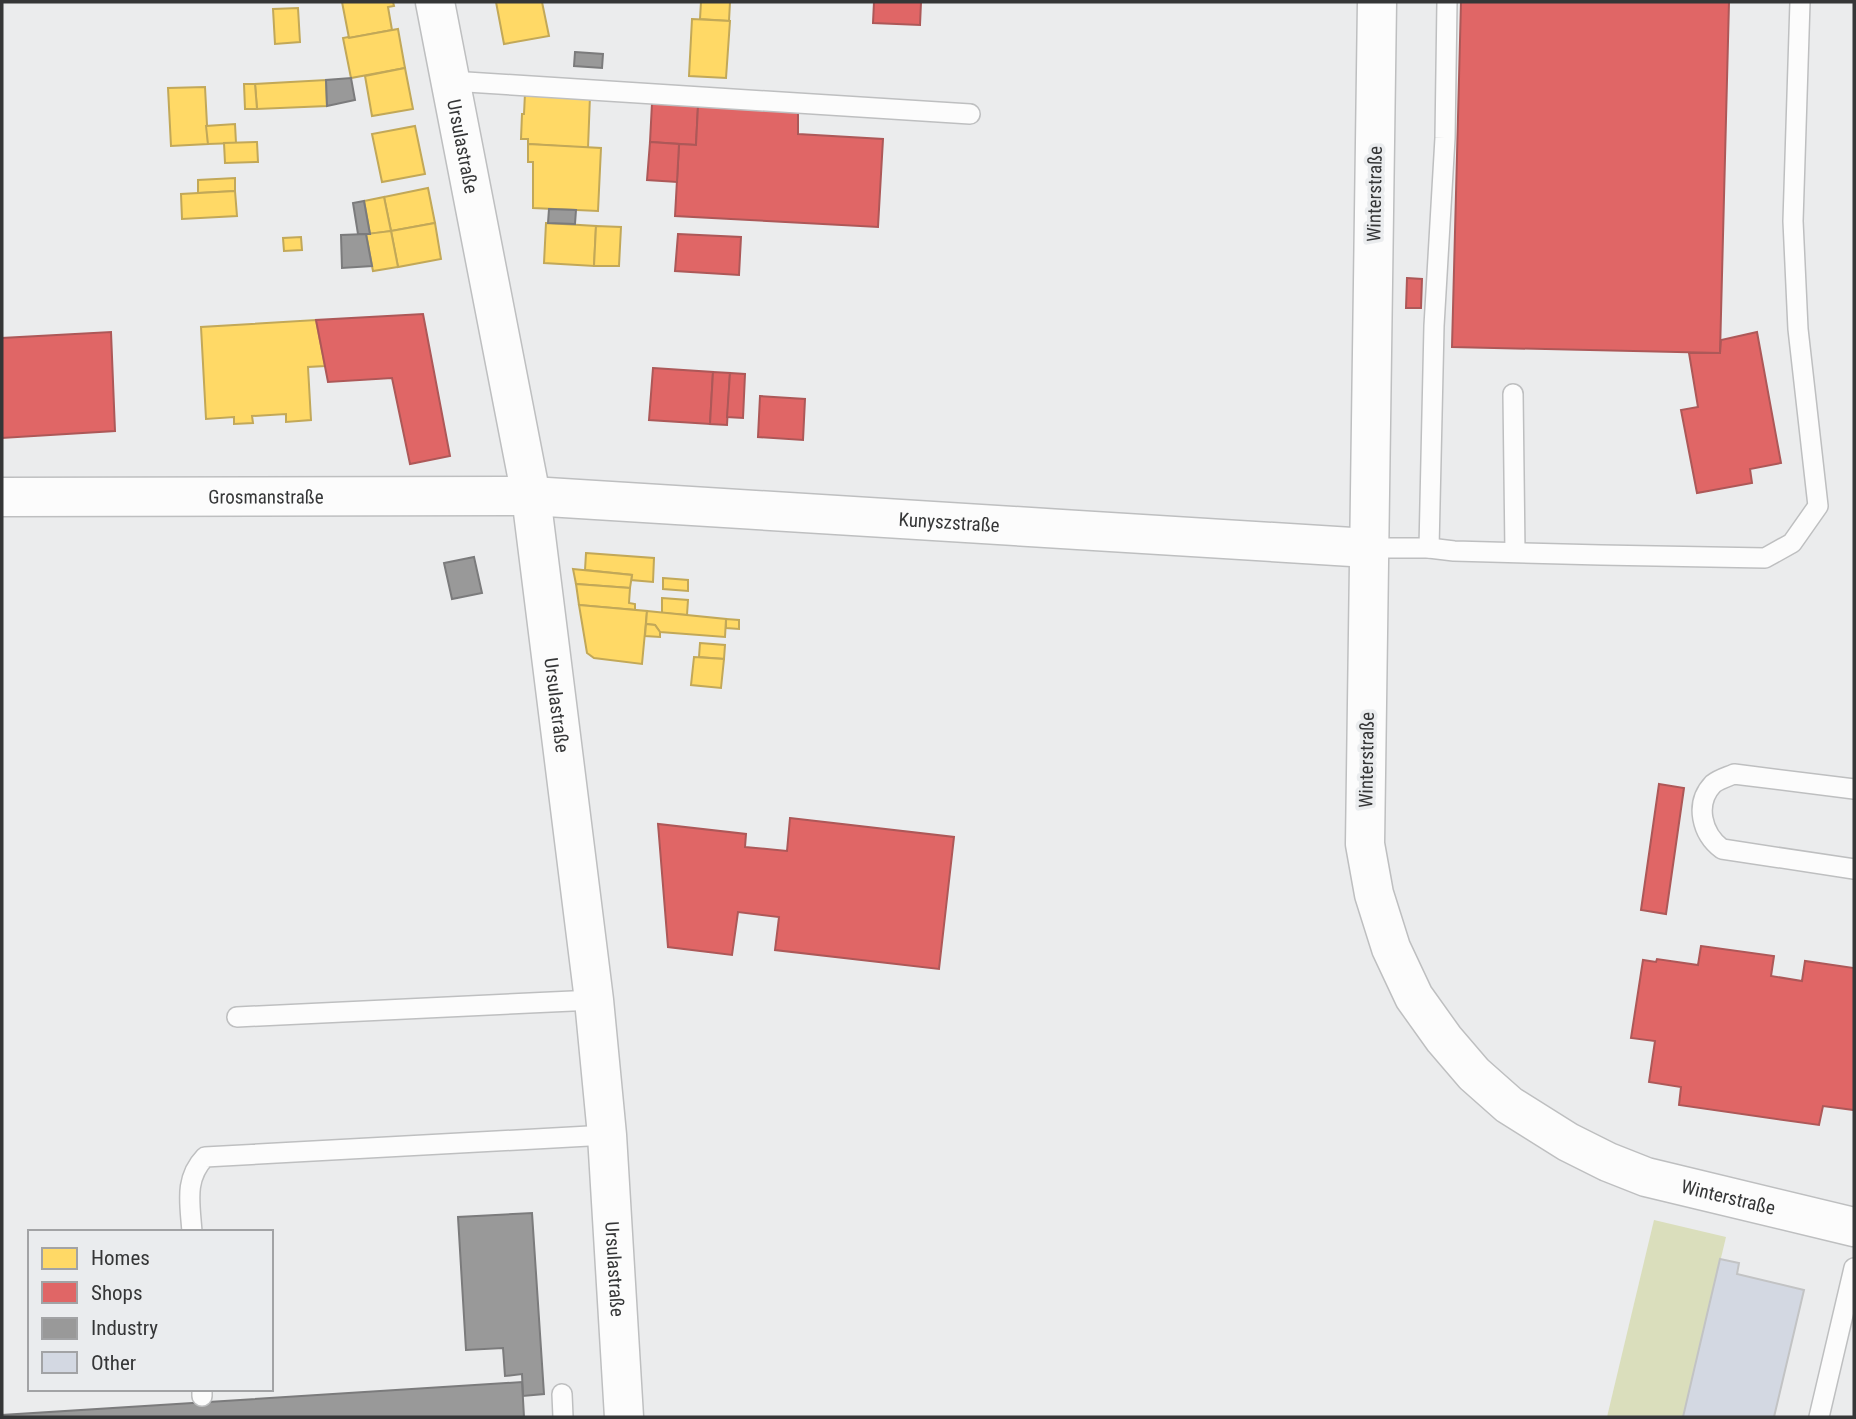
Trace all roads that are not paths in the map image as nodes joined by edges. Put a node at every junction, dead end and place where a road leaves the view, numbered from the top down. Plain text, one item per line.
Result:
1 (436, 2) edge
2 (1377, 2) edge
3 (1447, 2) edge
4 (1800, 2) edge
5 (451, 81) junction
6 (971, 114) dead end
7 (1513, 394) dead end
8 (2, 496) edge
9 (531, 496) junction
10 (1368, 548) junction
11 (1429, 548) junction
12 (1515, 552) junction
13 (1854, 789) edge
14 (1854, 869) edge
15 (594, 1000) junction
16 (237, 1017) dead end
17 (607, 1135) junction
18 (1854, 1227) edge
19 (192, 1230) edge
20 (1854, 1268) edge
21 (562, 1394) dead end
22 (563, 1417) edge
23 (624, 1417) edge
24 (1819, 1417) edge

1 - 5 street, Ursulastraße
2 - 10 street, Winterstraße
3 - 11 lane
4 - 12 lane
5 - 6 lane
5 - 9 street, Ursulastraße
7 - 12 lane
8 - 9 street, Grosmanstraße
9 - 10 street, Kunyszstraße
9 - 15 street, Ursulastraße
10 - 11 lane
10 - 18 street, Winterstraße
11 - 12 lane
13 - 14 lane
15 - 16 lane
15 - 17 street, Ursulastraße
17 - 19 lane
17 - 23 street, Ursulastraße
20 - 24 lane
21 - 22 lane

